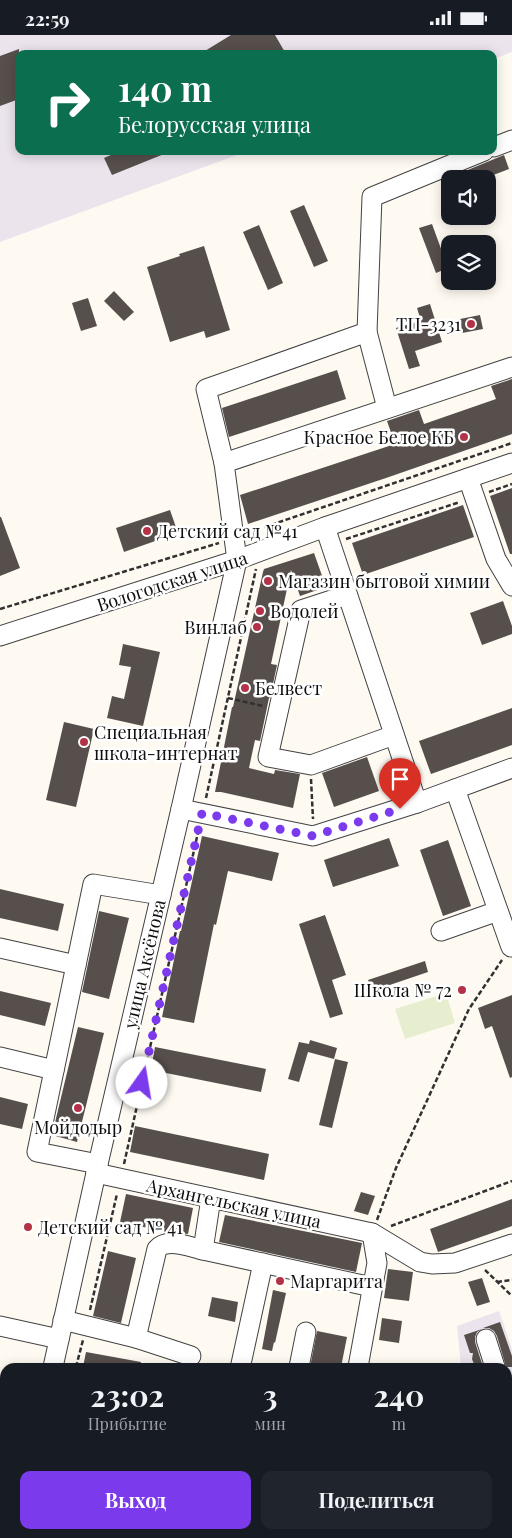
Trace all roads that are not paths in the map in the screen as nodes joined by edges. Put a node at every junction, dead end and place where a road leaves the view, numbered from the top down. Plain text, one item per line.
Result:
1 (512, 140) edge
2 (497, 146) edge
3 (474, 155) edge
4 (367, 331) junction
5 (512, 367) edge
6 (387, 408) junction
7 (224, 463) junction
8 (512, 463) edge
9 (468, 478) junction
10 (327, 536) junction
11 (237, 560) junction
12 (512, 586) edge
13 (347, 595) junction
14 (0, 636) edge
15 (394, 735) junction
16 (512, 768) edge
17 (455, 789) junction
18 (417, 803) junction
19 (181, 809) junction
20 (161, 895) junction
21 (498, 911) junction
22 (441, 931) dead end
23 (510, 947) road end
24 (0, 948) edge
25 (76, 965) junction
26 (0, 1057) edge
27 (54, 1070) junction
28 (97, 1168) junction
29 (211, 1198) junction
30 (372, 1233) junction
31 (512, 1243) edge
32 (203, 1250) junction
33 (263, 1263) junction
34 (372, 1287) junction
35 (63, 1320) junction
36 (0, 1326) edge
37 (306, 1332) dead end
38 (136, 1338) junction
39 (59, 1339) junction
40 (486, 1339) dead end
41 (191, 1356) dead end
42 (53, 1363) edge
43 (241, 1363) edge
44 (300, 1363) edge
45 (359, 1363) edge
46 (494, 1363) edge

1 - 2 street
3 - 4 street
4 - 6 street
4 - 7 street
5 - 6 street
6 - 7 street
7 - 11 street
8 - 9 street, Вологодская улица
9 - 10 street, Вологодская улица
9 - 12 street
10 - 11 street, Вологодская улица
10 - 13 street
11 - 14 street, Вологодская улица
11 - 19 street, улица Аксёнова
13 - 15 street
13 - 15 street
15 - 18 street
16 - 17 street
17 - 18 street
17 - 21 street
18 - 19 street
19 - 20 street, улица Аксёнова
20 - 25 street
20 - 28 street, улица Аксёнова
21 - 22 street
21 - 23 street
24 - 25 street
25 - 27 street
26 - 27 street
27 - 28 street, Архангельская улица
28 - 29 street, Архангельская улица
28 - 35 street, улица Аксёнова
29 - 30 street, Архангельская улица
29 - 32 street
30 - 31 street, Архангельская улица
30 - 34 street
32 - 33 street
32 - 38 street
33 - 34 street
33 - 43 street
34 - 45 street
35 - 38 street
35 - 39 street, улица Аксёнова
36 - 39 street
37 - 44 street
38 - 41 street
39 - 42 street, улица Аксёнова
40 - 46 street

